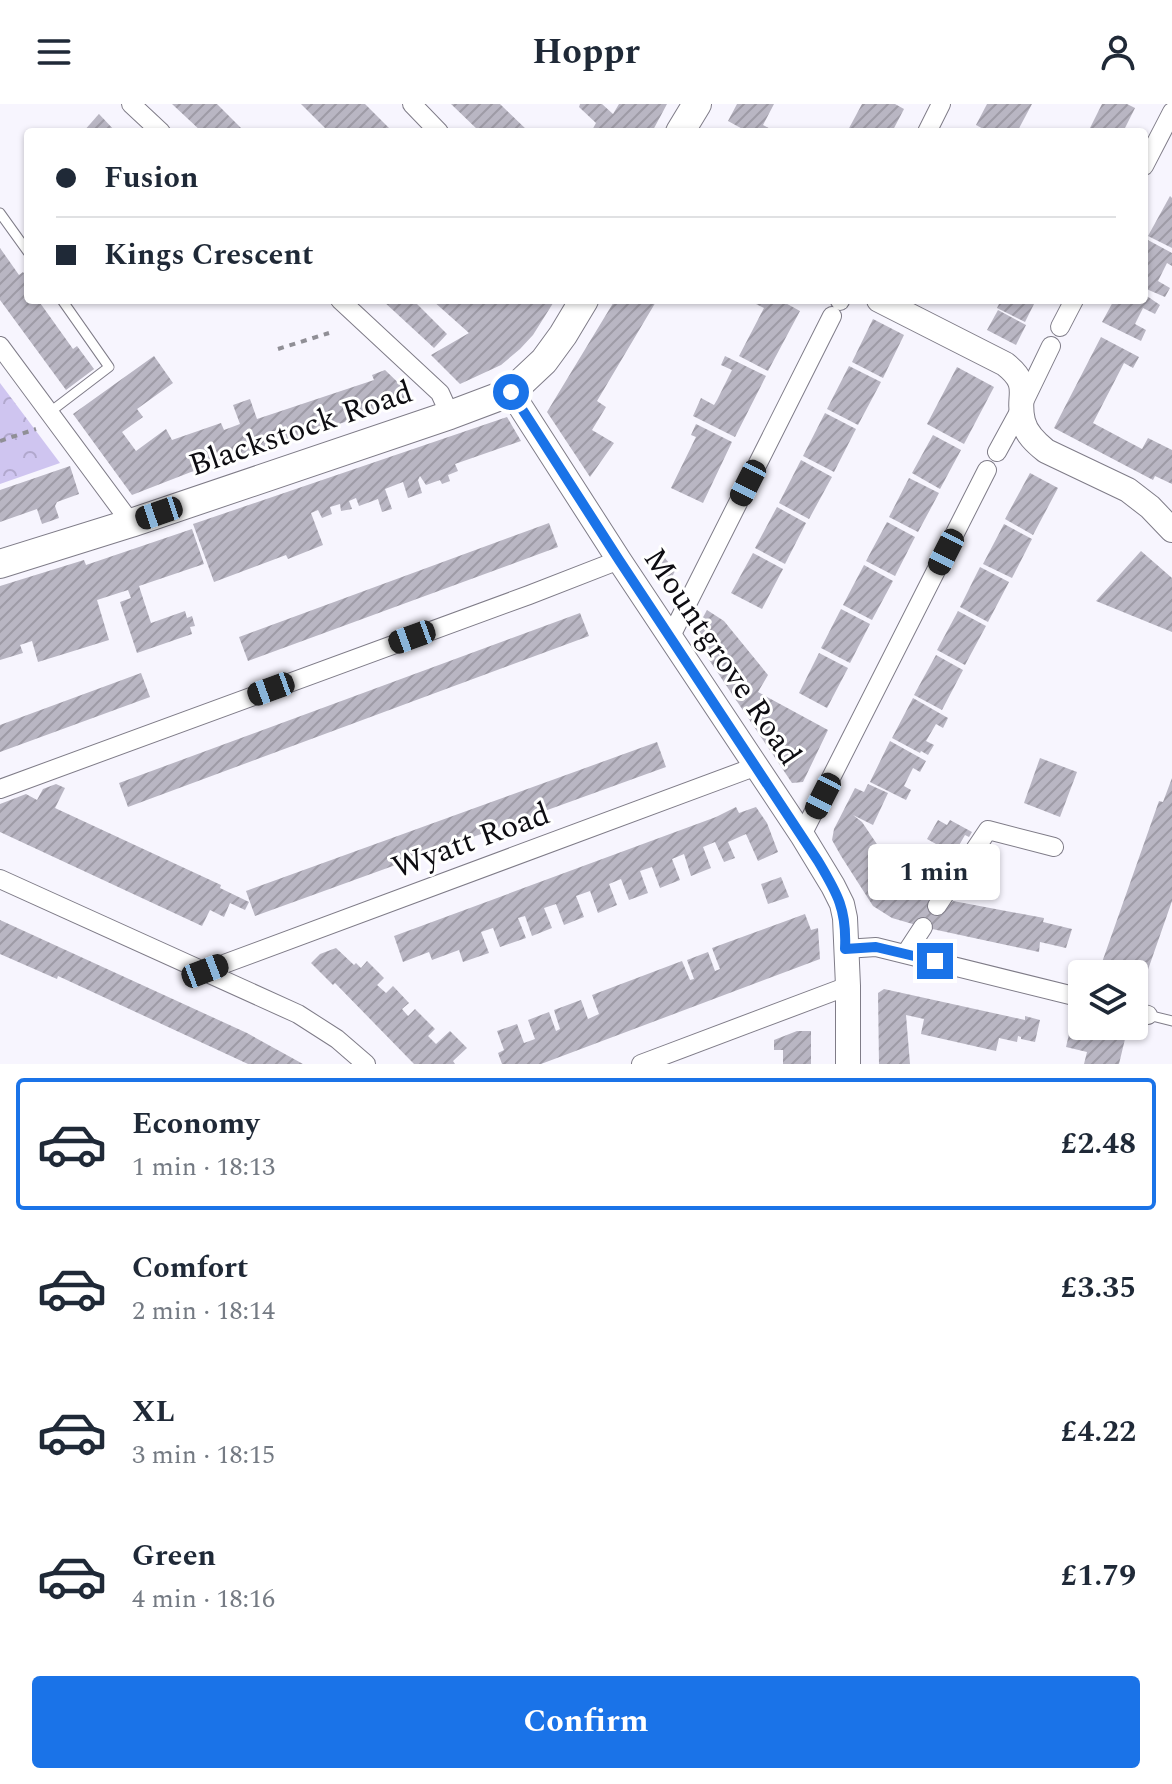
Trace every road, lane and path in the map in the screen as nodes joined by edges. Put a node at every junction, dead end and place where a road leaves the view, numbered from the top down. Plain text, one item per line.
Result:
1 (131, 104) edge
2 (412, 104) edge
3 (941, 104) edge
4 (1172, 112) edge
5 (157, 128) edge
6 (435, 128) edge
7 (929, 128) edge
8 (1148, 158) edge
9 (0, 213) edge
10 (24, 246) edge
11 (65, 304) edge
12 (344, 304) edge
13 (582, 304) edge
14 (887, 304) edge
15 (1072, 304) edge
16 (837, 305) edge
17 (1060, 327) joint
18 (329, 333) dead end
19 (0, 346) edge
20 (1051, 346) joint
21 (278, 349) dead end
22 (511, 392) junction
23 (1021, 408) junction
24 (450, 415) junction
25 (53, 417) junction
26 (0, 441) edge
27 (997, 452) joint
28 (987, 470) joint
29 (131, 523) junction
30 (1172, 530) edge
31 (619, 560) junction
32 (0, 564) edge
33 (671, 636) junction
34 (757, 766) junction
35 (0, 789) edge
36 (802, 835) junction
37 (1054, 847) dead end
38 (0, 879) edge
39 (937, 906) dead end
40 (923, 927) dead end
41 (845, 949) junction
42 (906, 953) junction
43 (205, 971) junction
44 (848, 986) junction
45 (1068, 994) edge
46 (1148, 1015) edge
47 (1172, 1021) edge
48 (366, 1064) edge
49 (641, 1064) edge
50 (848, 1064) edge

1 - 5 street
2 - 6 street
3 - 7 street
4 - 8 street
9 - 10 lane
11 - 25 lane
12 - 24 street
13 - 22 main road, Blackstock Road
14 - 23 street
15 - 17 street
16 - 33 street
17 - 20 lane
18 - 21 path
19 - 25 street
20 - 23 street
22 - 24 main road, Blackstock Road
22 - 31 street, Mountgrove Road
23 - 27 street
23 - 30 street
24 - 29 main road, Blackstock Road
25 - 26 path
25 - 29 street
27 - 28 lane
28 - 36 street
29 - 32 main road, Blackstock Road
31 - 33 street, Mountgrove Road
31 - 35 street
33 - 34 street, Mountgrove Road
34 - 36 street, Mountgrove Road
34 - 43 street, Wyatt Road
36 - 41 street, Mountgrove Road
37 - 39 street
38 - 43 street
40 - 42 street
41 - 42 street
41 - 44 street, Mountgrove Road
42 - 45 street
43 - 48 street
44 - 49 street
44 - 50 street, Mountgrove Road
46 - 47 lane

